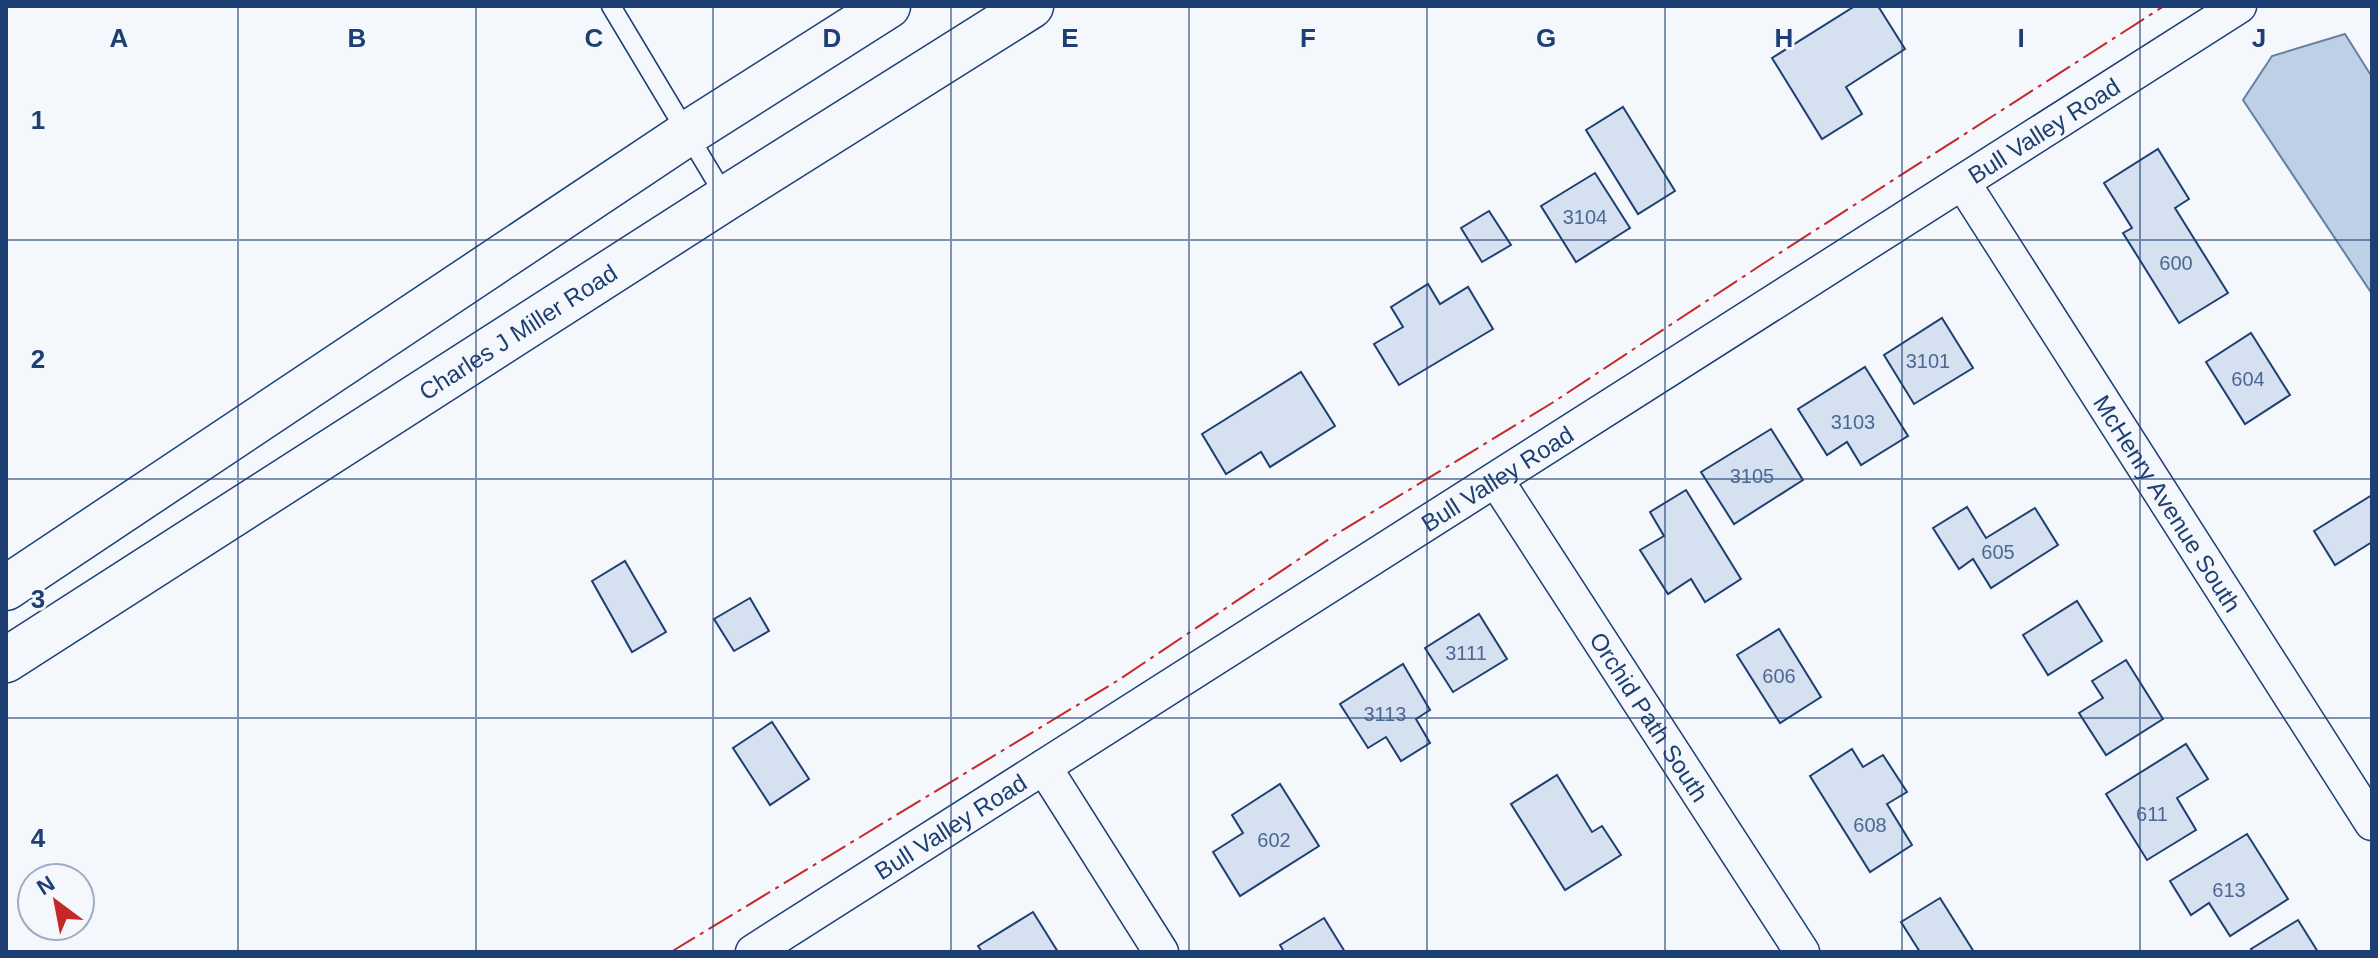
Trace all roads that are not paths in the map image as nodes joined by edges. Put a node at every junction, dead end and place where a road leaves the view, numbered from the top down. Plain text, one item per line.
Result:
1 (611, 6) edge
2 (888, 6) edge
3 (1031, 6) edge
4 (2239, 6) edge
5 (688, 133) junction
6 (1963, 183) junction
7 (726, 198) junction
8 (1496, 480) junction
9 (6, 588) edge
10 (6, 660) edge
11 (1044, 767) junction
12 (2372, 823) edge
13 (753, 952) edge
14 (1161, 952) edge
15 (1802, 952) edge

1 - 5 lane
2 - 5 street
3 - 7 street, Charles J Miller Road
4 - 6 street, Bull Valley Road
5 - 7 lane
5 - 9 street
6 - 8 street, Bull Valley Road
6 - 12 street, McHenry Avenue South
7 - 10 street, Charles J Miller Road
8 - 11 street, Bull Valley Road
8 - 15 street, Orchid Path South
11 - 13 street, Bull Valley Road
11 - 14 street

